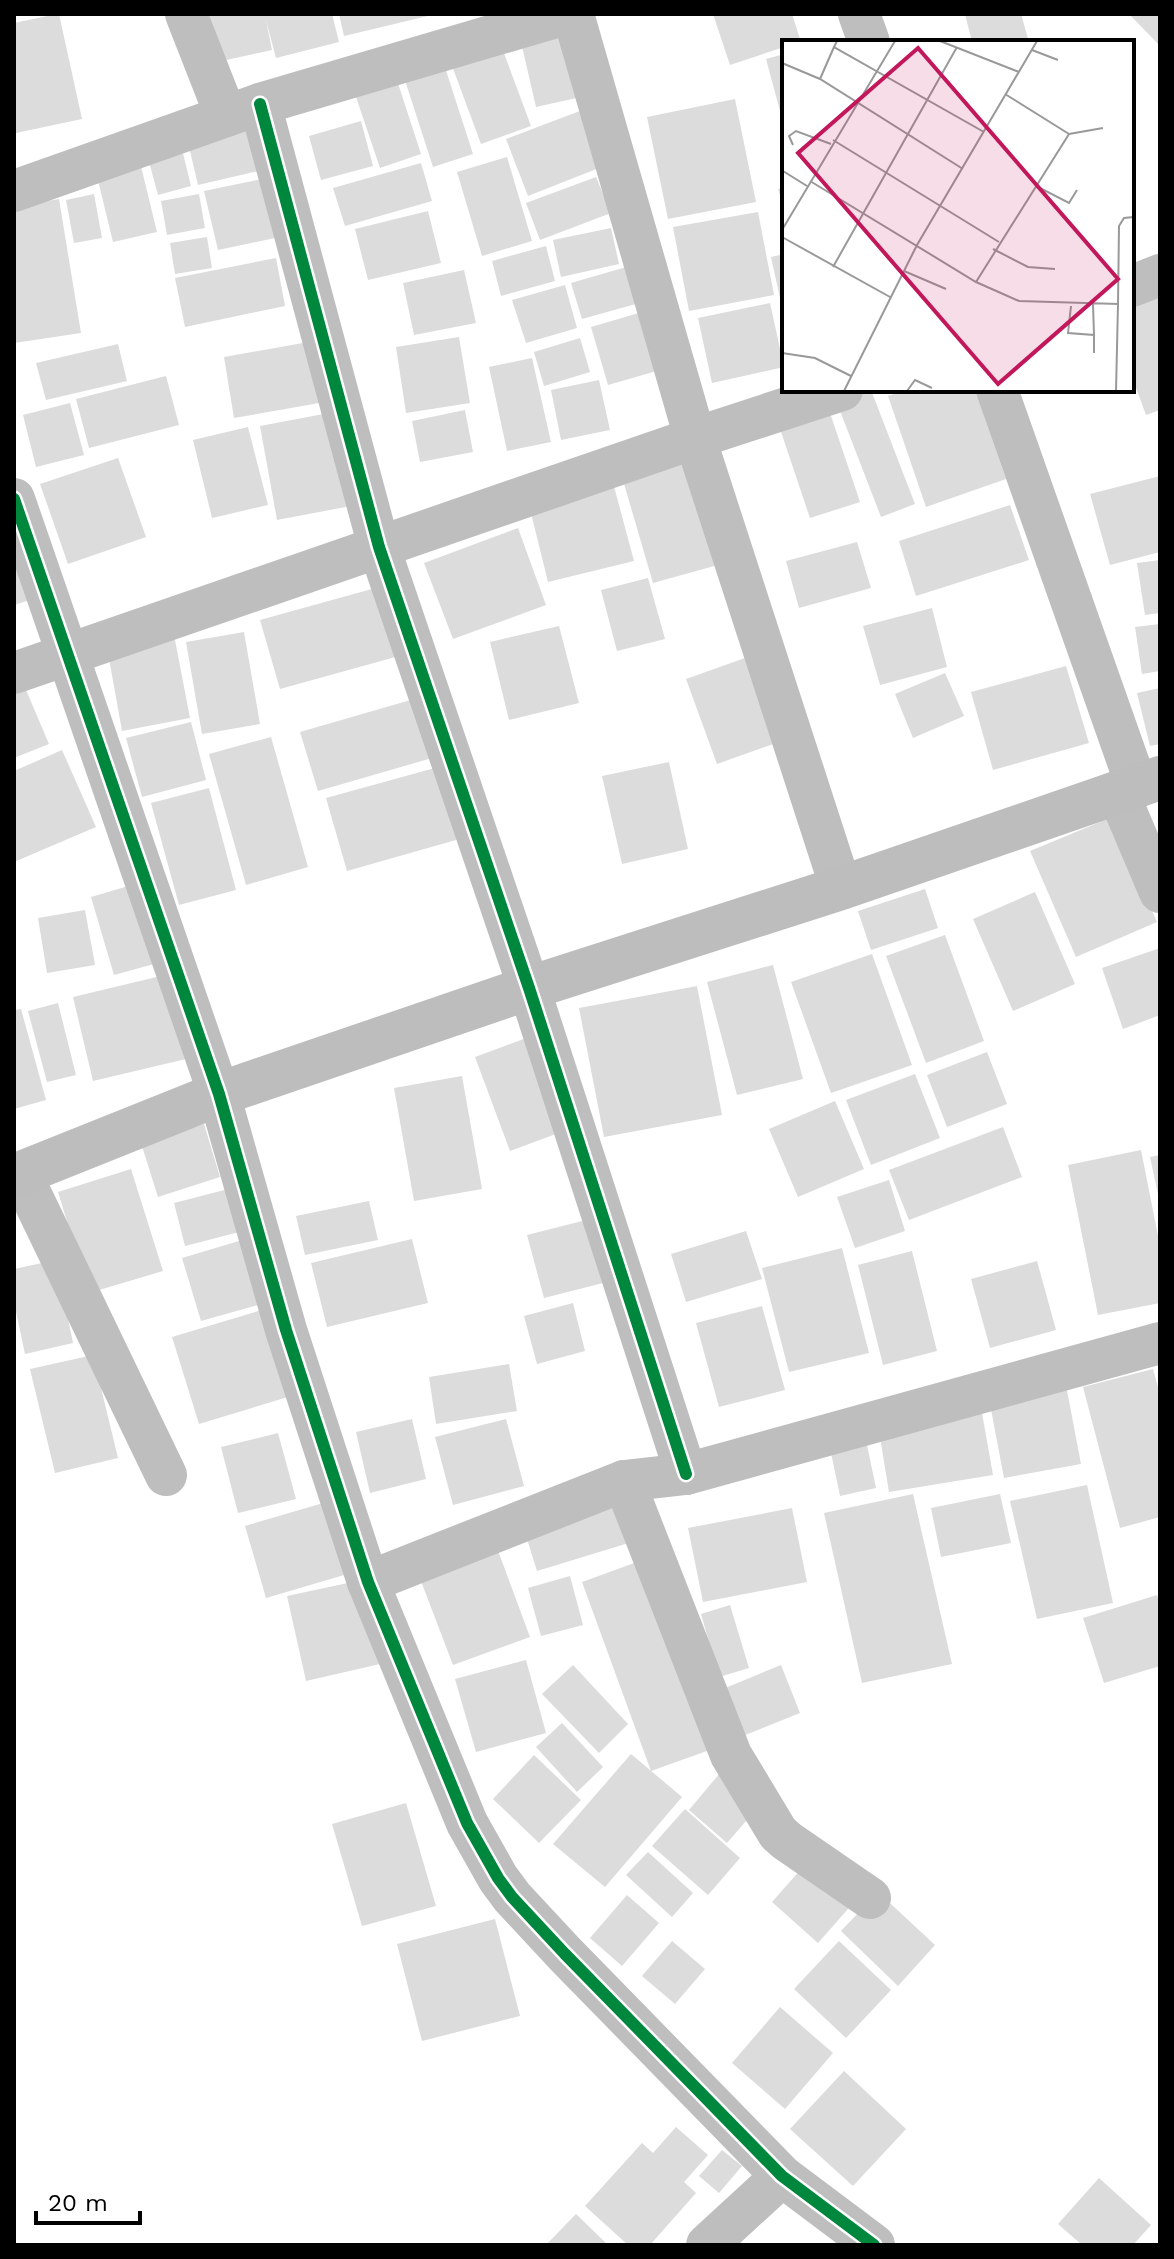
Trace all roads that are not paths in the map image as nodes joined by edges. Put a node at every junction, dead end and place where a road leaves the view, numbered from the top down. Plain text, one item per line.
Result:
1 (186, 14) edge
2 (566, 14) edge
3 (573, 14) edge
4 (859, 14) edge
5 (868, 40) edge
6 (243, 110) junction
7 (14, 191) edge
8 (1160, 275) edge
9 (1134, 285) edge
10 (836, 392) edge
11 (998, 392) edge
12 (695, 438) junction
13 (14, 499) edge
14 (379, 547) junction
15 (67, 654) junction
16 (14, 673) edge
17 (1139, 786) edge
18 (841, 888) junction
19 (1160, 892) edge
20 (529, 988) junction
21 (219, 1094) junction
22 (18, 1175) edge
23 (1160, 1343) edge
24 (686, 1474) junction
25 (166, 1475) dead end
26 (624, 1481) junction
27 (368, 1582) junction
28 (870, 1898) dead end
29 (782, 2176) junction
30 (707, 2245) edge
31 (874, 2245) edge

1 - 6 street
2 - 6 street
3 - 12 street
4 - 5 street
6 - 7 street
6 - 14 street
8 - 9 street
10 - 12 street
11 - 17 street
12 - 14 street
12 - 18 street
13 - 15 street
14 - 15 street
14 - 20 street
15 - 16 street
15 - 21 street
17 - 18 highway
17 - 19 street
18 - 20 highway
20 - 21 highway
20 - 24 street
21 - 22 highway
21 - 27 street
22 - 25 street
23 - 24 street
24 - 26 street
26 - 27 street
26 - 28 street
27 - 29 street
29 - 30 street
29 - 31 street

